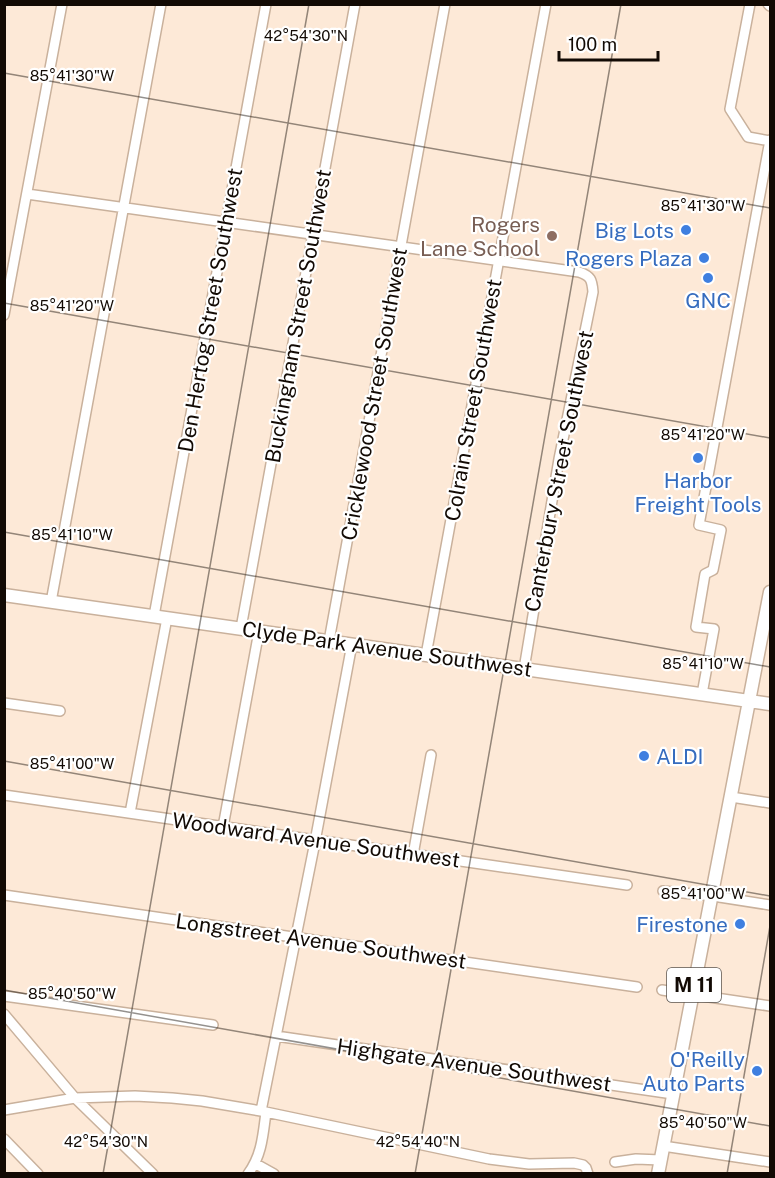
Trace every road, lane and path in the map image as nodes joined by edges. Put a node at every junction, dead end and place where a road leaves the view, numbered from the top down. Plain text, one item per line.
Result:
1 (62, 4) edge
2 (161, 4) edge
3 (266, 4) edge
4 (355, 4) edge
5 (445, 4) edge
6 (546, 4) edge
7 (750, 4) edge
8 (770, 141) edge
9 (27, 194) junction
10 (123, 207) junction
11 (226, 222) junction
12 (313, 235) junction
13 (400, 246) junction
14 (499, 260) junction
15 (4, 315) edge
16 (4, 595) edge
17 (770, 600) edge
18 (51, 602) junction
19 (154, 616) junction
20 (167, 618) junction
21 (241, 628) junction
22 (260, 631) junction
23 (328, 641) junction
24 (352, 644) junction
25 (426, 655) junction
26 (524, 669) junction
27 (702, 694) junction
28 (750, 701) junction
29 (4, 703) edge
30 (771, 704) edge
31 (60, 711) dead end
32 (431, 755) dead end
33 (4, 795) edge
34 (731, 797) junction
35 (771, 803) edge
36 (130, 813) junction
37 (223, 827) junction
38 (315, 841) junction
39 (413, 855) junction
40 (627, 885) dead end
41 (663, 891) dead end
42 (4, 895) edge
43 (713, 896) junction
44 (771, 905) edge
45 (296, 938) junction
46 (638, 987) dead end
47 (662, 990) dead end
48 (692, 995) junction
49 (4, 996) edge
50 (771, 1006) edge
51 (4, 1014) edge
52 (213, 1025) dead end
53 (276, 1036) junction
54 (673, 1094) junction
55 (75, 1098) junction
56 (4, 1110) edge
57 (263, 1112) junction
58 (4, 1139) edge
59 (663, 1146) junction
60 (661, 1160) junction
61 (615, 1162) dead end
62 (771, 1162) edge
63 (256, 1164) junction
64 (38, 1173) edge
65 (153, 1173) edge
66 (248, 1173) edge
67 (274, 1173) edge
68 (588, 1173) edge
69 (658, 1173) edge

1 - 9 street
2 - 10 street
3 - 11 street, Den Hertog Street Southwest
4 - 12 street, Buckingham Street Southwest
5 - 13 street, Cricklewood Street Southwest
6 - 14 street, Colrain Street Southwest
7 - 8 street
8 - 27 street
9 - 10 street
9 - 15 street
10 - 11 street
10 - 18 street
11 - 12 street
11 - 19 street, Den Hertog Street Southwest
12 - 13 street
12 - 21 street, Buckingham Street Southwest
13 - 14 street
13 - 23 street, Cricklewood Street Southwest
14 - 25 street, Colrain Street Southwest
14 - 26 street, Canterbury Street Southwest
16 - 18 main road, Clyde Park Avenue Southwest
17 - 28 main road, M 11
18 - 19 main road, Clyde Park Avenue Southwest
19 - 20 main road, Clyde Park Avenue Southwest
20 - 21 main road, Clyde Park Avenue Southwest
20 - 36 street
21 - 22 main road, Clyde Park Avenue Southwest
22 - 23 main road, Clyde Park Avenue Southwest
22 - 37 street
23 - 24 main road, Clyde Park Avenue Southwest
24 - 25 main road, Clyde Park Avenue Southwest
24 - 38 street
25 - 26 main road, Clyde Park Avenue Southwest
26 - 27 main road, Clyde Park Avenue Southwest
27 - 28 main road, Clyde Park Avenue Southwest
28 - 30 main road, Clyde Park Avenue Southwest
28 - 34 main road, M 11
29 - 31 street
32 - 39 street
33 - 36 street, Woodward Avenue Southwest
34 - 35 street
34 - 43 main road, M 11
36 - 37 street, Woodward Avenue Southwest
37 - 38 street, Woodward Avenue Southwest
38 - 39 street, Woodward Avenue Southwest
38 - 45 street
39 - 40 street, Woodward Avenue Southwest
41 - 43 street
42 - 45 street, Longstreet Avenue Southwest
43 - 44 street
43 - 48 main road, M 11
45 - 46 street, Longstreet Avenue Southwest
45 - 53 street
47 - 48 street
48 - 50 street
48 - 54 main road, M 11
49 - 52 street
51 - 55 street
53 - 54 street, Highgate Avenue Southwest
53 - 57 street
54 - 59 main road, M 11
55 - 56 street
55 - 57 street
55 - 65 street
57 - 63 street
57 - 68 street
58 - 64 street
59 - 60 main road, M 11
59 - 62 street
60 - 61 street
60 - 69 main road, M 11
63 - 66 street
63 - 67 street

